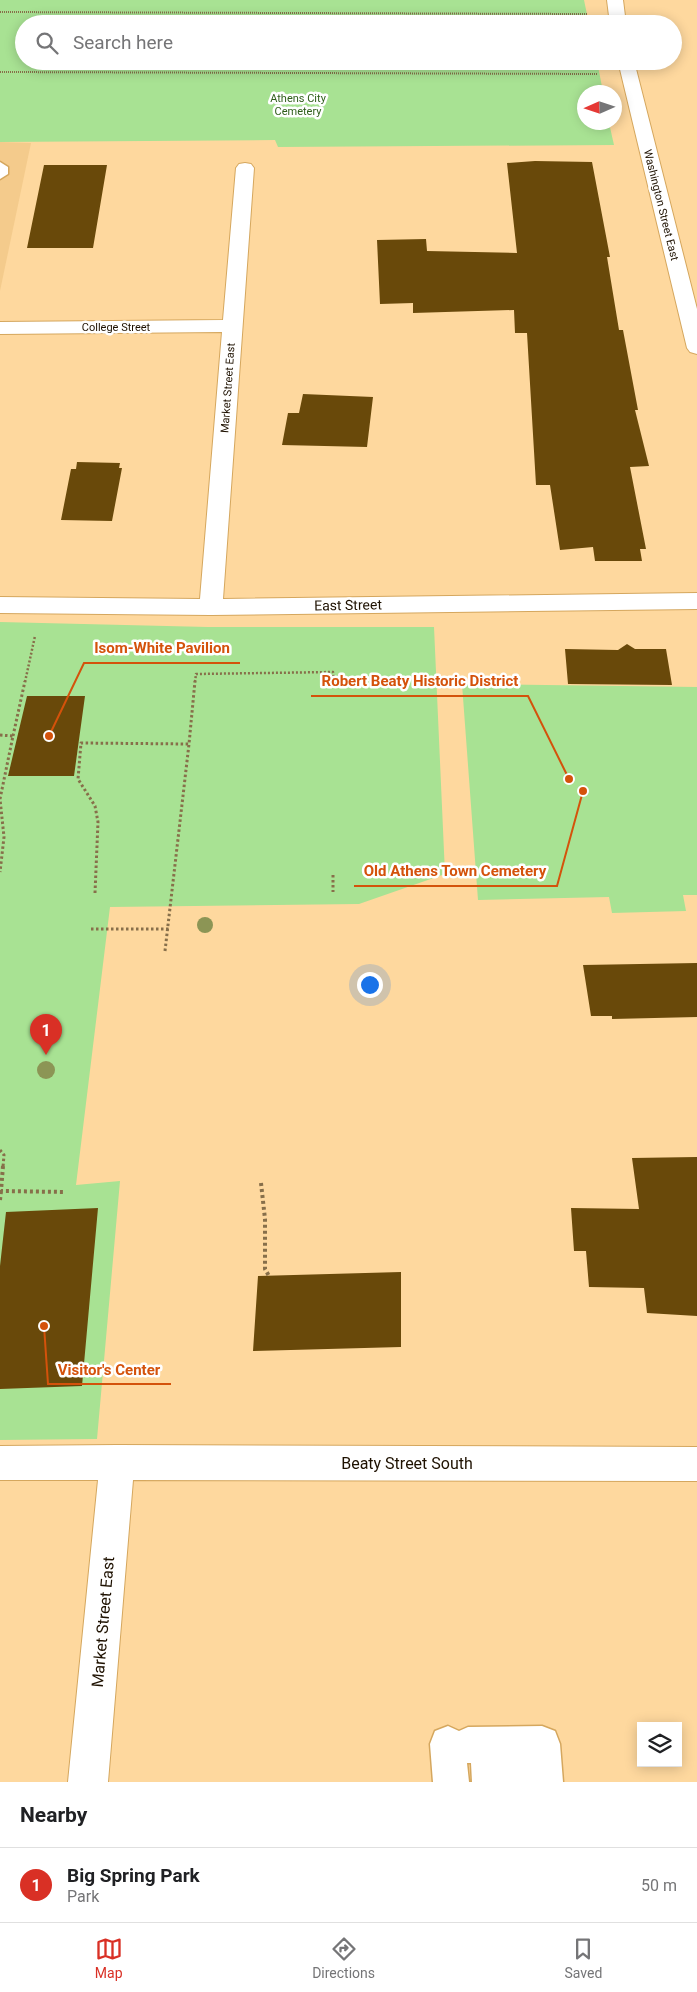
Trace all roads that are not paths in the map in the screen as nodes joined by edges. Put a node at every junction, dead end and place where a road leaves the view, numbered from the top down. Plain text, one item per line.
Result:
1 (628, 70) edge
2 (0, 167) edge
3 (245, 168) dead end
4 (0, 174) edge
5 (232, 326) junction
6 (0, 328) edge
7 (697, 348) edge
8 (697, 601) edge
9 (0, 605) edge
10 (211, 607) junction
11 (117, 1462) junction
12 (0, 1463) edge
13 (697, 1464) edge
14 (480, 1744) junction
15 (88, 1782) edge
16 (451, 1782) edge
17 (490, 1782) edge
18 (519, 1782) edge
19 (545, 1782) edge

1 - 7 street, Washington Street East
2 - 4 lane
3 - 5 street, Market Street East
5 - 6 street, College Street
5 - 10 street, Market Street East
8 - 10 street, East Street
9 - 10 street, East Street
11 - 12 street, Beaty Street South
11 - 13 street, Beaty Street South
11 - 15 street, Market Street East
14 - 16 lane
14 - 17 lane
14 - 18 lane
14 - 19 lane

